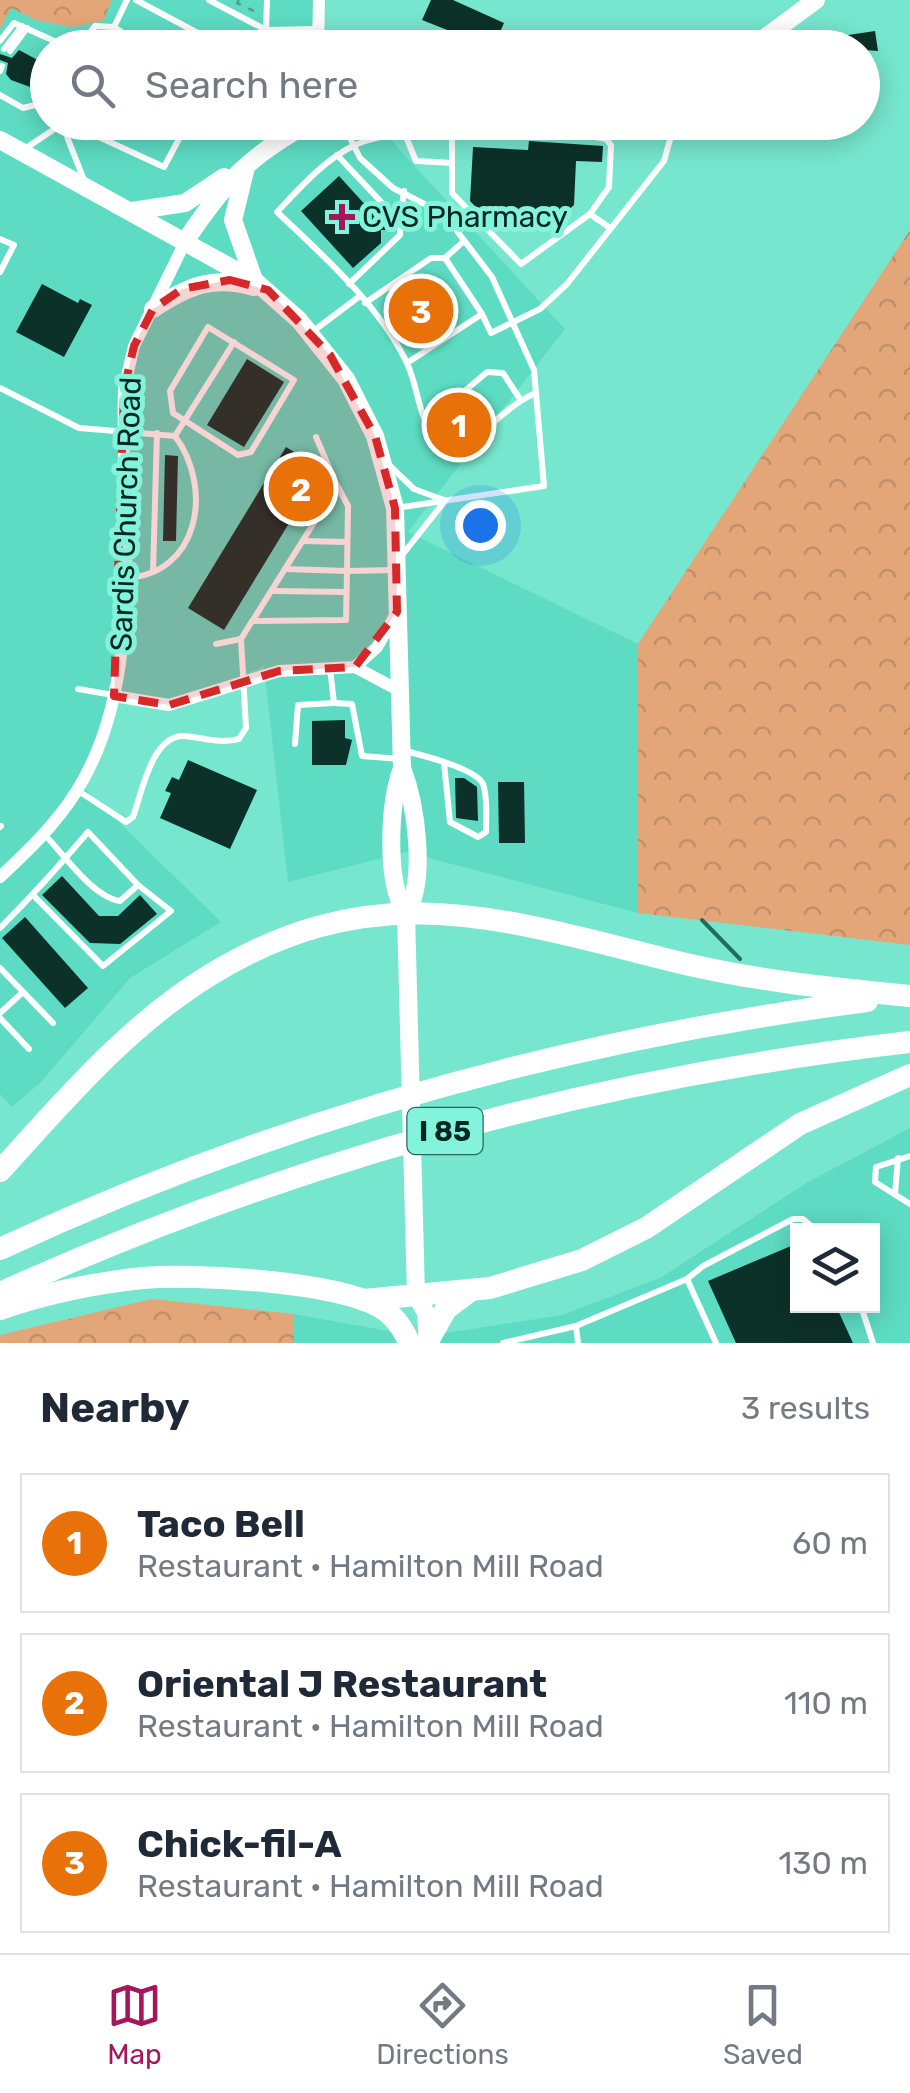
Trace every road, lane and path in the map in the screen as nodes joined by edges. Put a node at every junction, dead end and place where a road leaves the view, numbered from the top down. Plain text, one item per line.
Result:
1 (127, 0) edge
2 (136, 0) edge
3 (209, 0) edge
4 (239, 0) edge
5 (267, 0) edge
6 (319, 0) edge
7 (816, 0) edge
8 (254, 11) dead end
9 (21, 26) junction
10 (114, 28) junction
11 (315, 29) joint
12 (30, 30) edge
13 (91, 30) edge
14 (118, 30) edge
15 (192, 30) edge
16 (266, 30) junction
17 (775, 30) edge
18 (0, 40) edge
19 (7, 50) dead end
20 (0, 95) edge
21 (30, 106) edge
22 (0, 140) edge
23 (37, 140) edge
24 (67, 140) edge
25 (105, 140) edge
26 (178, 140) edge
27 (279, 140) edge
28 (351, 140) edge
29 (375, 140) edge
30 (407, 140) edge
31 (452, 140) edge
32 (607, 140) edge
33 (670, 140) edge
34 (354, 146) junction
35 (23, 150) junction
36 (337, 156) junction
37 (452, 163) junction
38 (241, 169) junction
39 (87, 186) junction
40 (404, 191) junction
41 (132, 211) junction
42 (590, 214) junction
43 (400, 222) junction
44 (610, 228) junction
45 (0, 238) edge
46 (186, 240) junction
47 (464, 241) junction
48 (445, 258) junction
49 (0, 272) edge
50 (349, 284) junction
51 (262, 286) junction
52 (362, 300) junction
53 (153, 308) junction
54 (482, 314) junction
55 (515, 322) junction
56 (311, 333) junction
57 (234, 342) junction
58 (407, 364) junction
59 (0, 388) edge
60 (536, 393) junction
61 (520, 399) junction
62 (182, 423) junction
63 (425, 425) junction
64 (122, 431) junction
65 (157, 433) junction
66 (174, 436) junction
67 (316, 437) dead end
68 (381, 457) junction
69 (337, 486) junction
70 (445, 501) junction
71 (395, 508) junction
72 (302, 541) junction
73 (347, 542) junction
74 (397, 567) junction
75 (285, 569) junction
76 (346, 571) junction
77 (152, 574) junction
78 (123, 578) junction
79 (271, 591) junction
80 (346, 592) junction
81 (397, 612) junction
82 (252, 621) junction
83 (241, 640) junction
84 (216, 644) dead end
85 (356, 667) junction
86 (330, 668) junction
87 (244, 679) junction
88 (78, 689) dead end
89 (400, 691) junction
90 (114, 696) junction
91 (334, 703) junction
92 (295, 744) dead end
93 (401, 759) junction
94 (444, 763) junction
95 (77, 790) junction
96 (44, 834) junction
97 (67, 857) junction
98 (0, 878) edge
99 (138, 884) junction
100 (33, 895) junction
101 (406, 914) junction
102 (0, 928) edge
103 (0, 968) edge
104 (23, 992) junction
105 (909, 996) edge
106 (0, 1016) edge
107 (53, 1023) dead end
108 (910, 1042) edge
109 (29, 1049) dead end
110 (910, 1074) edge
111 (910, 1156) edge
112 (898, 1158) junction
113 (0, 1171) edge
114 (895, 1194) junction
115 (910, 1204) edge
116 (808, 1223) edge
117 (0, 1249) edge
118 (687, 1279) junction
119 (472, 1290) junction
120 (0, 1293) edge
121 (416, 1294) junction
122 (364, 1300) junction
123 (0, 1309) edge
124 (863, 1313) edge
125 (576, 1326) junction
126 (418, 1342) edge
127 (503, 1343) edge
128 (578, 1343) edge
129 (716, 1343) edge
130 (873, 1343) edge

1 - 10 lane
2 - 15 lane
3 - 16 lane
4 - 8 path
5 - 16 lane
6 - 11 street
7 - 17 main road
9 - 12 lane
9 - 18 lane
9 - 19 lane
10 - 13 lane
10 - 14 lane
11 - 16 lane
20 - 21 lane
22 - 35 main road
23 - 35 lane
24 - 39 lane
25 - 26 lane
27 - 38 main road, Sardis Church Road
28 - 34 lane
29 - 34 lane
30 - 37 lane
31 - 37 lane
32 - 42 lane
33 - 44 lane
34 - 36 lane
34 - 40 lane
35 - 39 main road
36 - 43 lane
36 - 50 lane
37 - 42 lane
38 - 41 main road
38 - 46 main road, Sardis Church Road
38 - 51 main road
39 - 41 main road
40 - 43 lane
40 - 47 lane
41 - 46 main road
42 - 44 lane
43 - 50 lane
44 - 55 lane
45 - 49 lane
46 - 51 main road
46 - 53 street, Sardis Church Road
47 - 48 lane
47 - 55 lane
48 - 52 lane
48 - 54 lane
50 - 52 lane
51 - 53 main road
51 - 56 main road
52 - 56 lane
52 - 58 lane
53 - 64 street, Sardis Church Road
54 - 55 lane
54 - 58 lane
55 - 60 lane
56 - 68 main road
57 - 62 lane
57 - 62 lane
57 - 62 lane
58 - 63 lane
59 - 64 lane
60 - 61 lane
60 - 70 lane
61 - 63 lane
61 - 63 lane
62 - 66 lane
64 - 65 lane
64 - 78 street, Sardis Church Road
65 - 66 lane
65 - 77 lane
66 - 77 lane
67 - 69 lane
68 - 70 lane
68 - 71 main road
69 - 72 lane
69 - 73 lane
70 - 71 lane
70 - 74 lane
71 - 74 main road
72 - 73 lane
72 - 75 lane
73 - 76 lane
74 - 76 lane
74 - 81 main road
75 - 76 lane
75 - 79 lane
76 - 80 lane
77 - 78 lane
78 - 90 street, Sardis Church Road
79 - 80 lane
79 - 82 lane
80 - 82 lane
81 - 85 street
81 - 89 main road
82 - 83 lane
83 - 84 lane
83 - 87 lane
85 - 86 street
85 - 89 street
86 - 87 street
86 - 91 lane
87 - 90 street
87 - 95 lane
88 - 90 lane
89 - 93 main road
90 - 95 street, Sardis Church Road
91 - 92 lane
91 - 93 lane
93 - 94 lane
93 - 101 main road
94 - 94 lane
95 - 96 street, Sardis Church Road
96 - 97 lane
96 - 98 street, Sardis Church Road
97 - 99 lane
97 - 99 lane
97 - 100 lane
99 - 100 lane
100 - 102 lane
101 - 105 highway
101 - 113 highway
101 - 121 main road
103 - 104 lane
104 - 106 lane
104 - 107 lane
105 - 117 highway, I 85
106 - 109 lane
108 - 120 highway, I 85
110 - 119 highway
111 - 112 lane
112 - 114 lane
112 - 114 lane
114 - 115 lane
116 - 118 lane
118 - 125 lane
118 - 129 lane
119 - 121 highway
119 - 126 highway
121 - 122 highway
121 - 126 main road
122 - 123 highway
122 - 126 highway
124 - 130 lane
125 - 127 lane
125 - 128 lane

